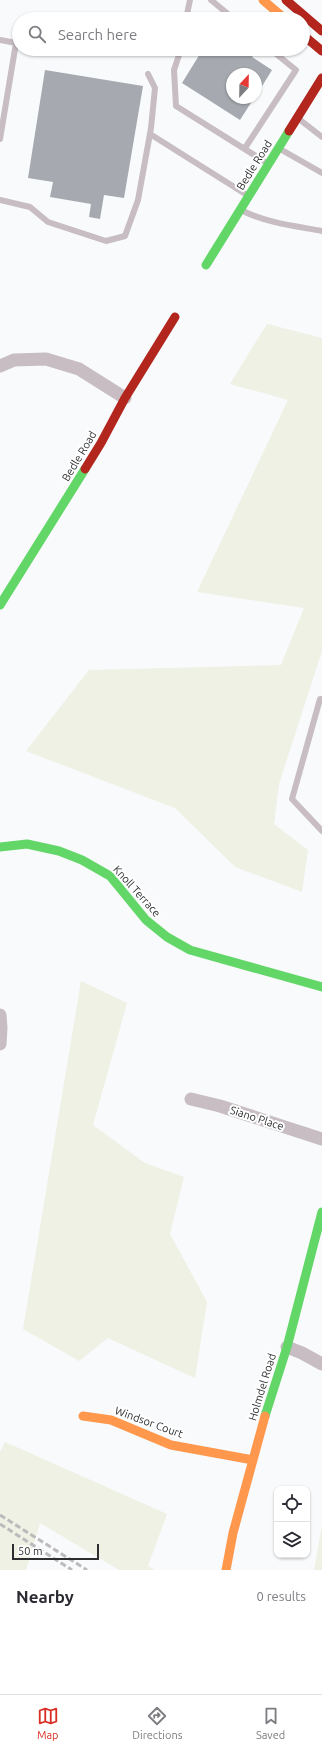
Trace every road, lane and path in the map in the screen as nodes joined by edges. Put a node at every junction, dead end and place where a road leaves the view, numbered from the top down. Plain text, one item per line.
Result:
1 (190, 0) edge
2 (211, 0) edge
3 (263, 0) edge
4 (286, 0) edge
5 (187, 12) edge
6 (226, 12) edge
7 (277, 12) edge
8 (300, 12) edge
9 (310, 21) edge
10 (322, 31) edge
11 (0, 40) edge
12 (310, 41) edge
13 (12, 42) edge
14 (322, 51) edge
15 (14, 56) edge
16 (179, 56) edge
17 (279, 56) edge
18 (148, 74) dead end
19 (322, 78) edge
20 (298, 118) junction
21 (150, 134) junction
22 (322, 138) edge
23 (0, 139) edge
24 (245, 148) junction
25 (278, 149) junction
26 (269, 164) junction
27 (322, 173) edge
28 (248, 196) junction
29 (0, 200) edge
30 (240, 209) junction
31 (322, 231) edge
32 (206, 265) dead end
33 (175, 317) dead end
34 (0, 366) edge
35 (125, 398) junction
36 (0, 605) edge
37 (322, 699) edge
38 (322, 831) edge
39 (0, 847) edge
40 (322, 987) edge
41 (0, 1015) edge
42 (0, 1044) edge
43 (191, 1099) dead end
44 (322, 1139) edge
45 (322, 1212) edge
46 (287, 1347) junction
47 (322, 1364) edge
48 (83, 1416) dead end
49 (253, 1460) junction
50 (226, 1570) edge

1 - 5 lane
2 - 6 lane
3 - 7 main road
4 - 8 main road
9 - 10 main road
11 - 13 lane
12 - 14 main road
15 - 23 lane
16 - 24 lane
17 - 24 lane
18 - 21 lane
19 - 20 main road, Bedle Road
20 - 22 lane
20 - 25 main road, Bedle Road
21 - 28 lane
21 - 29 lane
24 - 26 lane
25 - 26 main road, Bedle Road
25 - 27 lane
26 - 28 main road, Bedle Road
28 - 30 main road, Bedle Road
30 - 31 lane
30 - 32 main road, Bedle Road
33 - 35 main road, Bedle Road
34 - 35 street
35 - 36 main road, Bedle Road
37 - 38 lane
39 - 40 main road, Knoll Terrace
41 - 42 street
43 - 44 street, Siano Place
45 - 46 main road, Holmdel Road
46 - 47 street
46 - 49 main road, Holmdel Road
48 - 49 main road, Windsor Court
49 - 50 main road, Holmdel Road

